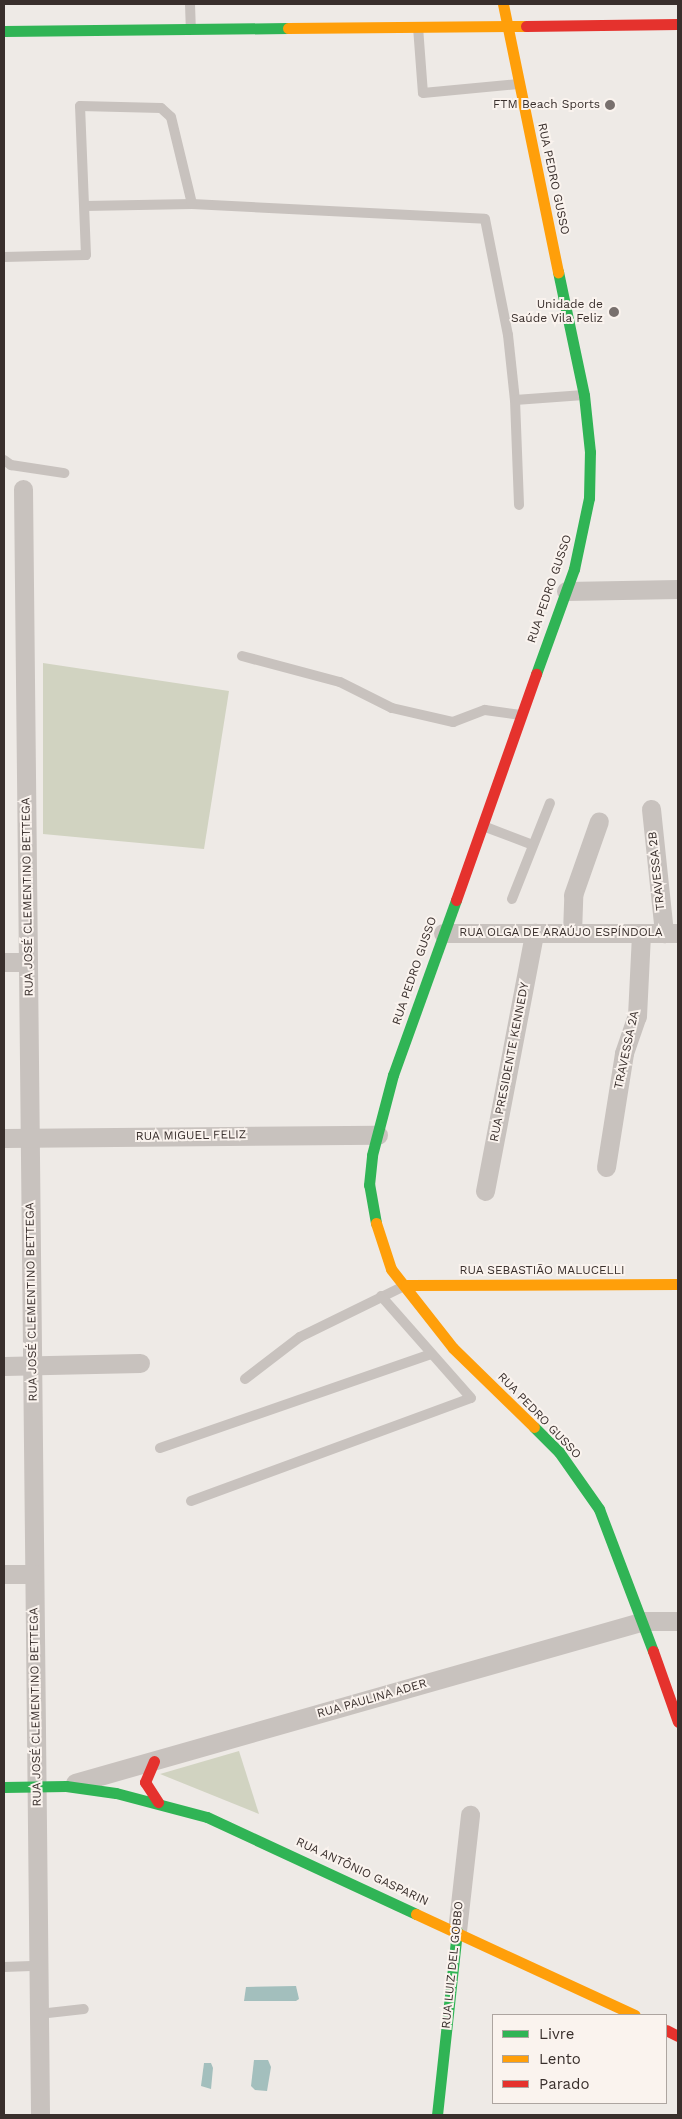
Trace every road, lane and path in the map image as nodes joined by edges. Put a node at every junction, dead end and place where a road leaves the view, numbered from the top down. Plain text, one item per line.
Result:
1 (190, 4) edge
2 (503, 4) edge
3 (678, 24) edge
4 (507, 25) junction
5 (418, 26) junction
6 (191, 29) junction
7 (4, 31) edge
8 (520, 84) junction
9 (192, 204) junction
10 (85, 206) junction
11 (4, 257) edge
12 (584, 395) junction
13 (515, 400) junction
14 (4, 460) edge
15 (64, 473) dead end
16 (23, 489) dead end
17 (519, 505) dead end
18 (678, 589) edge
19 (566, 591) junction
20 (242, 656) dead end
21 (521, 715) junction
22 (550, 803) dead end
23 (651, 809) dead end
24 (599, 821) dead end
25 (482, 826) junction
26 (533, 845) junction
27 (512, 899) dead end
28 (443, 933) junction
29 (534, 933) junction
30 (572, 933) junction
31 (641, 933) junction
32 (671, 933) edge
33 (4, 962) edge
34 (28, 962) junction
35 (378, 1134) junction
36 (4, 1138) edge
37 (30, 1138) junction
38 (606, 1167) dead end
39 (384, 1168) dead end
40 (485, 1191) dead end
41 (404, 1265) dead end
42 (678, 1284) edge
43 (406, 1286) junction
44 (381, 1296) junction
45 (431, 1354) junction
46 (140, 1363) dead end
47 (32, 1365) junction
48 (4, 1366) edge
49 (245, 1379) dead end
50 (488, 1384) junction
51 (471, 1398) junction
52 (160, 1448) dead end
53 (191, 1500) dead end
54 (4, 1574) edge
55 (34, 1574) junction
56 (644, 1621) junction
57 (678, 1621) edge
58 (678, 1722) edge
59 (154, 1761) junction
60 (36, 1786) junction
61 (66, 1786) junction
62 (4, 1787) edge
63 (158, 1802) junction
64 (470, 1815) dead end
65 (457, 1931) junction
66 (38, 1966) junction
67 (4, 1967) edge
68 (84, 2009) dead end
69 (39, 2014) junction
70 (633, 2014) edge
71 (40, 2115) edge
72 (437, 2115) edge

1 - 6 lane
2 - 4 main road, RUA PEDRO GUSSO
3 - 4 main road
4 - 5 main road
4 - 8 main road, RUA PEDRO GUSSO
5 - 6 main road
5 - 8 lane
6 - 7 main road
8 - 12 main road, RUA PEDRO GUSSO
9 - 10 lane
9 - 10 lane
9 - 13 lane
10 - 11 lane
12 - 13 lane
12 - 19 main road, RUA PEDRO GUSSO
13 - 17 lane
14 - 15 lane
16 - 34 street, RUA JOSÉ CLEMENTINO BETTEGA
18 - 19 street
19 - 21 main road, RUA PEDRO GUSSO
20 - 21 lane
21 - 25 main road, RUA PEDRO GUSSO
22 - 26 lane
23 - 32 street, TRAVESSA 2B
24 - 30 street
25 - 26 lane
25 - 28 main road, RUA PEDRO GUSSO
26 - 27 lane
28 - 29 street, RUA OLGA DE ARAÚJO ESPÍNDOLA
28 - 35 main road, RUA PEDRO GUSSO
29 - 30 street, RUA OLGA DE ARAÚJO ESPÍNDOLA
29 - 40 street, RUA PRESIDENTE KENNEDY
30 - 31 street, RUA OLGA DE ARAÚJO ESPÍNDOLA
31 - 32 street, RUA OLGA DE ARAÚJO ESPÍNDOLA
31 - 38 street, TRAVESSA 2A
33 - 34 street
34 - 37 street, RUA JOSÉ CLEMENTINO BETTEGA
35 - 37 street, RUA MIGUEL FELIZ
35 - 39 main road, RUA PEDRO GUSSO
35 - 43 main road, RUA PEDRO GUSSO
36 - 37 street, RUA MIGUEL FELIZ
37 - 47 street, RUA JOSÉ CLEMENTINO BETTEGA
41 - 43 main road, RUA PEDRO GUSSO
42 - 43 main road, RUA SEBASTIÃO MALUCELLI
43 - 44 lane
43 - 50 main road, RUA PEDRO GUSSO
44 - 45 lane
44 - 49 lane
45 - 51 lane
45 - 52 lane
46 - 47 street
47 - 48 street
47 - 55 street, RUA JOSÉ CLEMENTINO BETTEGA
50 - 51 lane
50 - 56 main road, RUA PEDRO GUSSO
51 - 53 lane
54 - 55 street
55 - 60 street, RUA JOSÉ CLEMENTINO BETTEGA
56 - 57 street, RUA PAULINA ADER
56 - 58 main road, RUA PEDRO GUSSO
56 - 59 street, RUA PAULINA ADER
59 - 61 street, RUA PAULINA ADER
59 - 63 main road
60 - 61 main road, RUA ANTÔNIO GASPARIN
60 - 62 main road, RUA ANTÔNIO GASPARIN
60 - 66 street, RUA JOSÉ CLEMENTINO BETTEGA
61 - 63 main road, RUA ANTÔNIO GASPARIN
63 - 65 main road, RUA ANTÔNIO GASPARIN
64 - 65 street, RUA LUIZ DEL GOBBO
65 - 70 main road, RUA ANTÔNIO GASPARIN
65 - 72 main road, RUA LUIZ DEL GOBBO
66 - 67 lane
66 - 69 street, RUA JOSÉ CLEMENTINO BETTEGA
68 - 69 lane
69 - 71 street, RUA JOSÉ CLEMENTINO BETTEGA

